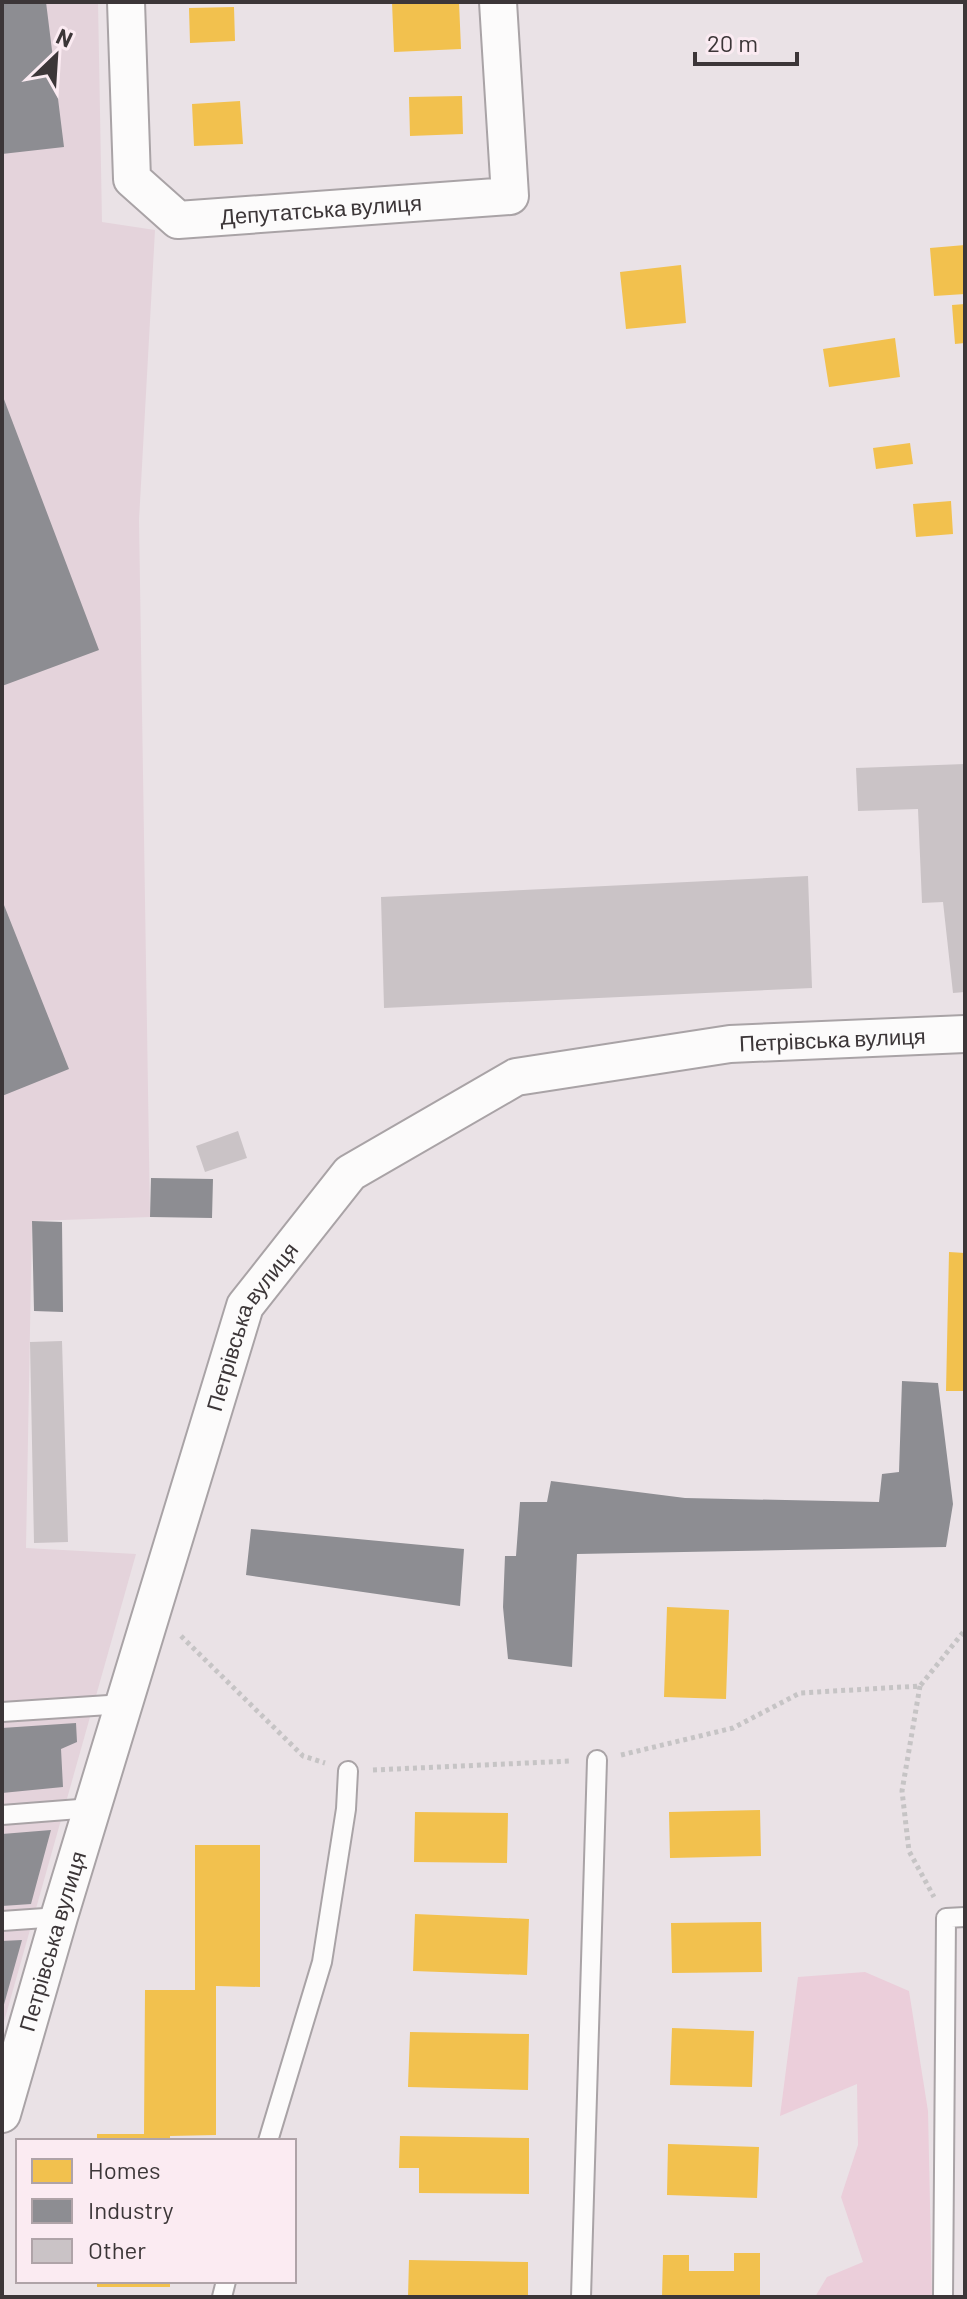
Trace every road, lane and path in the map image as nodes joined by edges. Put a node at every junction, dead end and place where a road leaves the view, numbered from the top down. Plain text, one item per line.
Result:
1 (126, 2) edge
2 (498, 2) edge
3 (965, 1034) edge
4 (153, 1608) junction
5 (965, 1630) edge
6 (920, 1686) junction
7 (124, 1704) junction
8 (2, 1712) edge
9 (597, 1760) junction
10 (348, 1771) junction
11 (92, 1808) junction
12 (2, 1815) edge
13 (59, 1917) junction
14 (956, 1918) edge
15 (2, 1921) edge
16 (2, 2114) edge
17 (269, 2139) edge
18 (581, 2297) edge
19 (943, 2297) edge

1 - 2 street, Депутатська вулиця
3 - 4 street, Петрівська вулиця
4 - 7 street, Петрівська вулиця
4 - 10 path
5 - 6 path
6 - 9 path
6 - 14 path
7 - 8 lane
7 - 11 street, Петрівська вулиця
9 - 10 path
9 - 18 lane
10 - 17 lane
11 - 12 lane
11 - 13 street, Петрівська вулиця
13 - 15 lane
13 - 16 street, Петрівська вулиця
14 - 19 lane

